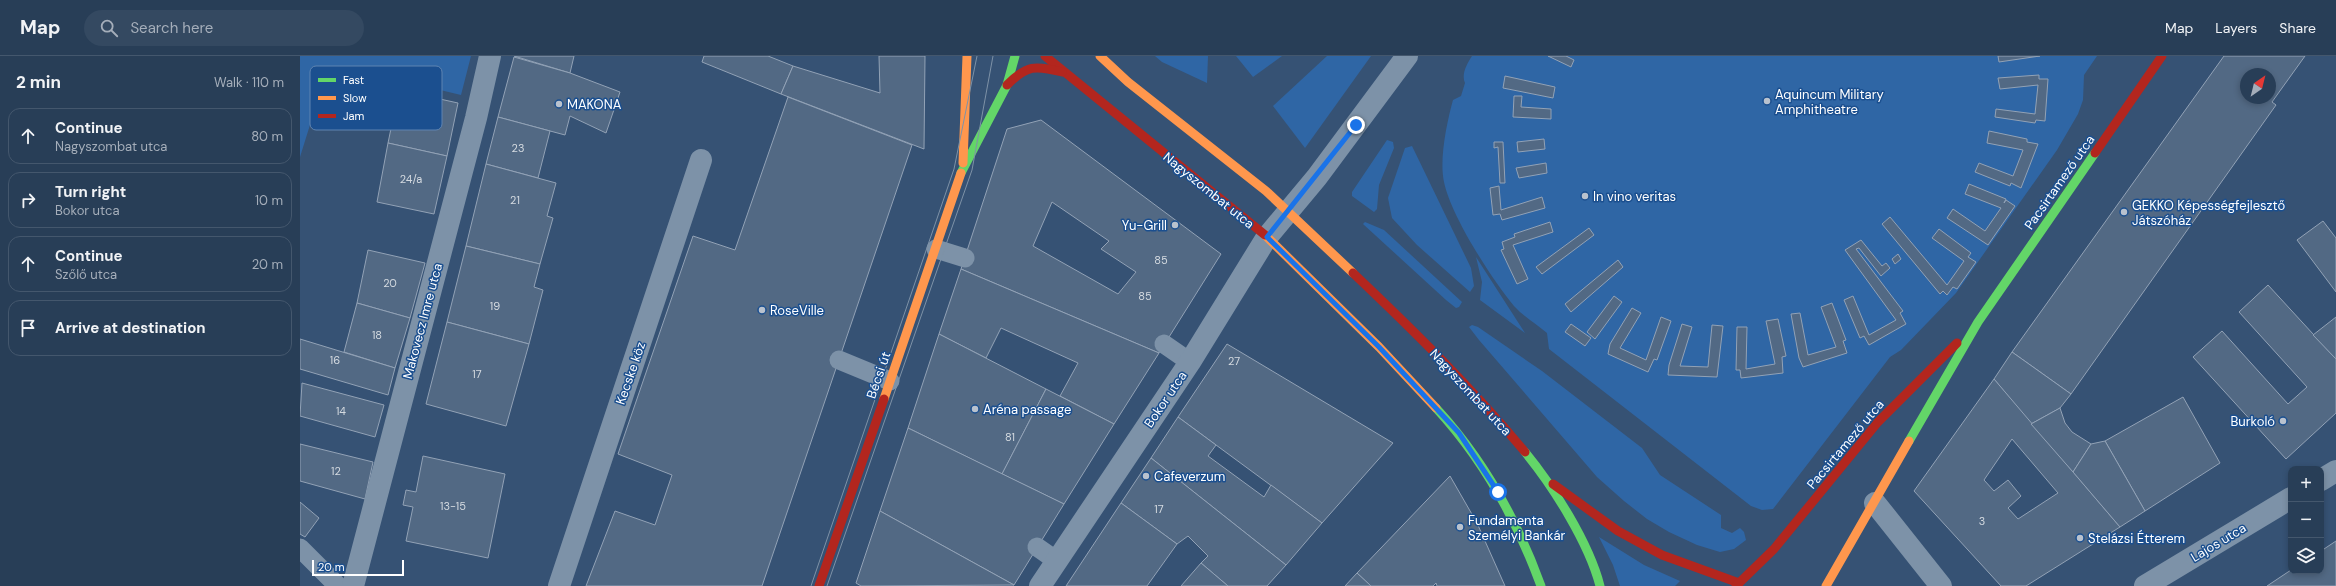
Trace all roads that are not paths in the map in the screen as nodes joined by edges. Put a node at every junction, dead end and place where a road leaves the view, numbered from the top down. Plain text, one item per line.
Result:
1 (490, 56) edge
2 (967, 56) edge
3 (1015, 56) edge
4 (1045, 56) edge
5 (1100, 56) edge
6 (1407, 56) edge
7 (2162, 56) edge
8 (1062, 72) junction
9 (1007, 85) junction
10 (701, 160) dead end
11 (962, 172) junction
12 (1289, 211) junction
13 (1267, 237) junction
14 (936, 249) junction
15 (965, 258) dead end
16 (1978, 322) junction
17 (1164, 344) dead end
18 (839, 360) dead end
19 (1190, 362) junction
20 (890, 381) junction
21 (2336, 471) edge
22 (2324, 478) edge
23 (1548, 480) junction
24 (2288, 500) edge
25 (1874, 503) junction
26 (1037, 547) dead end
27 (300, 548) edge
28 (1057, 561) junction
29 (1742, 585) edge
30 (338, 586) edge
31 (353, 586) edge
32 (559, 586) edge
33 (819, 586) edge
34 (1040, 586) edge
35 (1541, 586) edge
36 (1600, 586) edge
37 (1826, 586) edge
38 (1941, 586) edge
39 (2145, 586) edge

1 - 31 street, Makovecz Imre utca
2 - 11 main road, Bécsi út
3 - 9 main road, Bécsi út
4 - 8 main road, Nagyszombat utca
5 - 12 main road, Nagyszombat utca
6 - 12 street, Bokor utca
7 - 16 main road, Pacsirtamező utca
8 - 9 main road, Bécsi út
8 - 13 main road, Nagyszombat utca
9 - 11 main road, Bécsi út
10 - 32 street, Kecske köz
11 - 14 main road, Bécsi út
12 - 13 street, Bokor utca
12 - 23 main road, Nagyszombat utca
13 - 19 street, Bokor utca
13 - 35 main road, Nagyszombat utca
14 - 15 lane
14 - 20 main road, Bécsi út
16 - 25 main road, Pacsirtamező utca
16 - 29 main road, Pacsirtamező utca
17 - 19 lane
18 - 20 lane
19 - 28 street, Bokor utca
20 - 33 main road, Bécsi út
21 - 22 street
23 - 29 main road, Nagyszombat utca
23 - 36 main road, Nagyszombat utca
24 - 39 street, Lajos utca
25 - 37 main road, Pacsirtamező utca
25 - 38 street
26 - 28 lane
27 - 30 lane
28 - 34 street, Bokor utca

